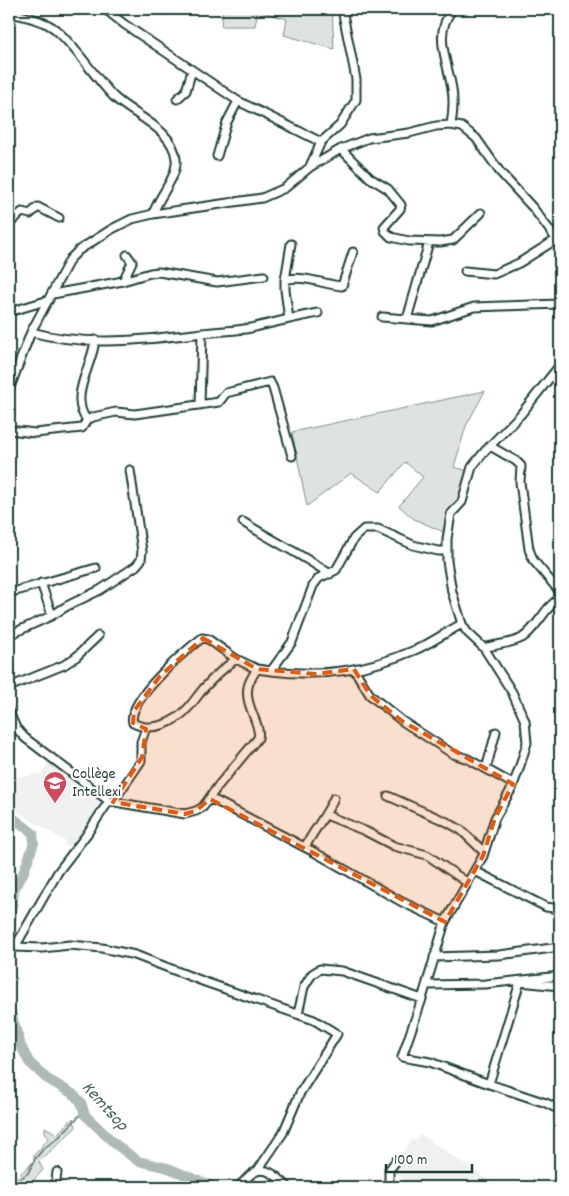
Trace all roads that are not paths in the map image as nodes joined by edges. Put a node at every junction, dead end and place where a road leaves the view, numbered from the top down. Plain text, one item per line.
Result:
1 (105, 9) edge
2 (342, 9) edge
3 (453, 9) edge
4 (9, 13) edge
5 (192, 70) junction
6 (177, 99) dead end
7 (238, 101) junction
8 (451, 125) junction
9 (321, 142) junction
10 (341, 149) junction
11 (217, 156) dead end
12 (310, 167) junction
13 (481, 213) dead end
14 (153, 214) junction
15 (59, 218) dead end
16 (9, 224) edge
17 (429, 242) junction
18 (558, 242) edge
19 (291, 244) dead end
20 (353, 252) dead end
21 (127, 256) dead end
22 (465, 271) dead end
23 (264, 276) dead end
24 (286, 280) junction
25 (123, 281) junction
26 (51, 297) junction
27 (560, 304) edge
28 (9, 312) edge
29 (318, 313) dead end
30 (382, 317) dead end
31 (288, 318) junction
32 (407, 319) junction
33 (31, 332) junction
34 (202, 333) junction
35 (95, 340) junction
36 (560, 365) edge
37 (9, 390) edge
38 (200, 405) junction
39 (87, 420) junction
40 (9, 430) edge
41 (490, 446) junction
42 (292, 456) dead end
43 (130, 470) dead end
44 (243, 522) dead end
45 (447, 552) junction
46 (96, 568) dead end
47 (330, 574) junction
48 (41, 583) junction
49 (560, 592) edge
50 (9, 593) edge
51 (560, 598) edge
52 (52, 614) junction
53 (462, 624) junction
54 (9, 635) edge
55 (98, 636) dead end
56 (484, 648) junction
57 (236, 659) junction
58 (257, 669) junction
59 (354, 669) junction
60 (271, 670) junction
61 (9, 687) edge
62 (9, 712) edge
63 (146, 728) junction
64 (496, 732) dead end
65 (486, 769) junction
66 (513, 784) junction
67 (388, 796) dead end
68 (334, 798) dead end
69 (209, 800) junction
70 (111, 801) junction
71 (326, 816) junction
72 (305, 847) junction
73 (484, 852) junction
74 (475, 871) junction
75 (468, 883) junction
76 (560, 908) edge
77 (445, 922) junction
78 (11, 947) edge
79 (560, 947) edge
80 (434, 956) junction
81 (560, 976) edge
82 (520, 982) junction
83 (427, 985) junction
84 (560, 986) edge
85 (422, 999) junction
86 (298, 1014) junction
87 (489, 1084) junction
88 (560, 1110) edge
89 (396, 1162) dead end
90 (258, 1170) junction
91 (58, 1172) dead end
92 (55, 1187) edge
93 (238, 1187) edge
94 (288, 1187) edge
95 (389, 1187) edge

1 - 5 street
2 - 9 street
3 - 8 street
4 - 14 street
5 - 6 street
5 - 7 street
7 - 9 street
7 - 11 street
8 - 10 street
8 - 18 street
9 - 12 street
10 - 12 street
10 - 17 street
12 - 14 street
13 - 17 street
14 - 26 street
15 - 16 street
17 - 32 street
18 - 22 street
19 - 24 street
20 - 24 street
21 - 25 street
23 - 25 street
24 - 31 street
25 - 26 street
26 - 28 street
26 - 33 street
27 - 32 street
29 - 31 street
30 - 32 street
31 - 34 street
33 - 35 street
33 - 37 street
34 - 35 street
34 - 38 street
35 - 39 street
36 - 41 street
38 - 39 street
38 - 42 street
39 - 40 street
41 - 45 street
41 - 49 street
43 - 52 street
44 - 47 street
45 - 47 street
45 - 53 street
46 - 48 street
47 - 60 street
48 - 50 street
48 - 52 street
51 - 56 street
52 - 54 street
53 - 56 street
53 - 59 street
55 - 61 street
56 - 66 street
57 - 58 street
57 - 63 street
57 - 63 street
58 - 60 street
58 - 69 street
59 - 60 street
59 - 65 street
62 - 70 street
63 - 70 street
64 - 65 street
65 - 66 street
66 - 73 street
67 - 73 street
68 - 71 street
69 - 70 street
69 - 72 street
70 - 78 street
71 - 72 street
71 - 75 street
72 - 77 street
73 - 74 street
74 - 75 street
74 - 76 street
75 - 77 street
77 - 80 street
78 - 86 street
79 - 80 street
80 - 83 street
81 - 82 street
82 - 83 street
82 - 84 street
82 - 87 street
83 - 85 street
85 - 86 street
85 - 87 street
86 - 90 street
87 - 88 street
89 - 95 street
90 - 93 street
90 - 94 street
91 - 92 street

